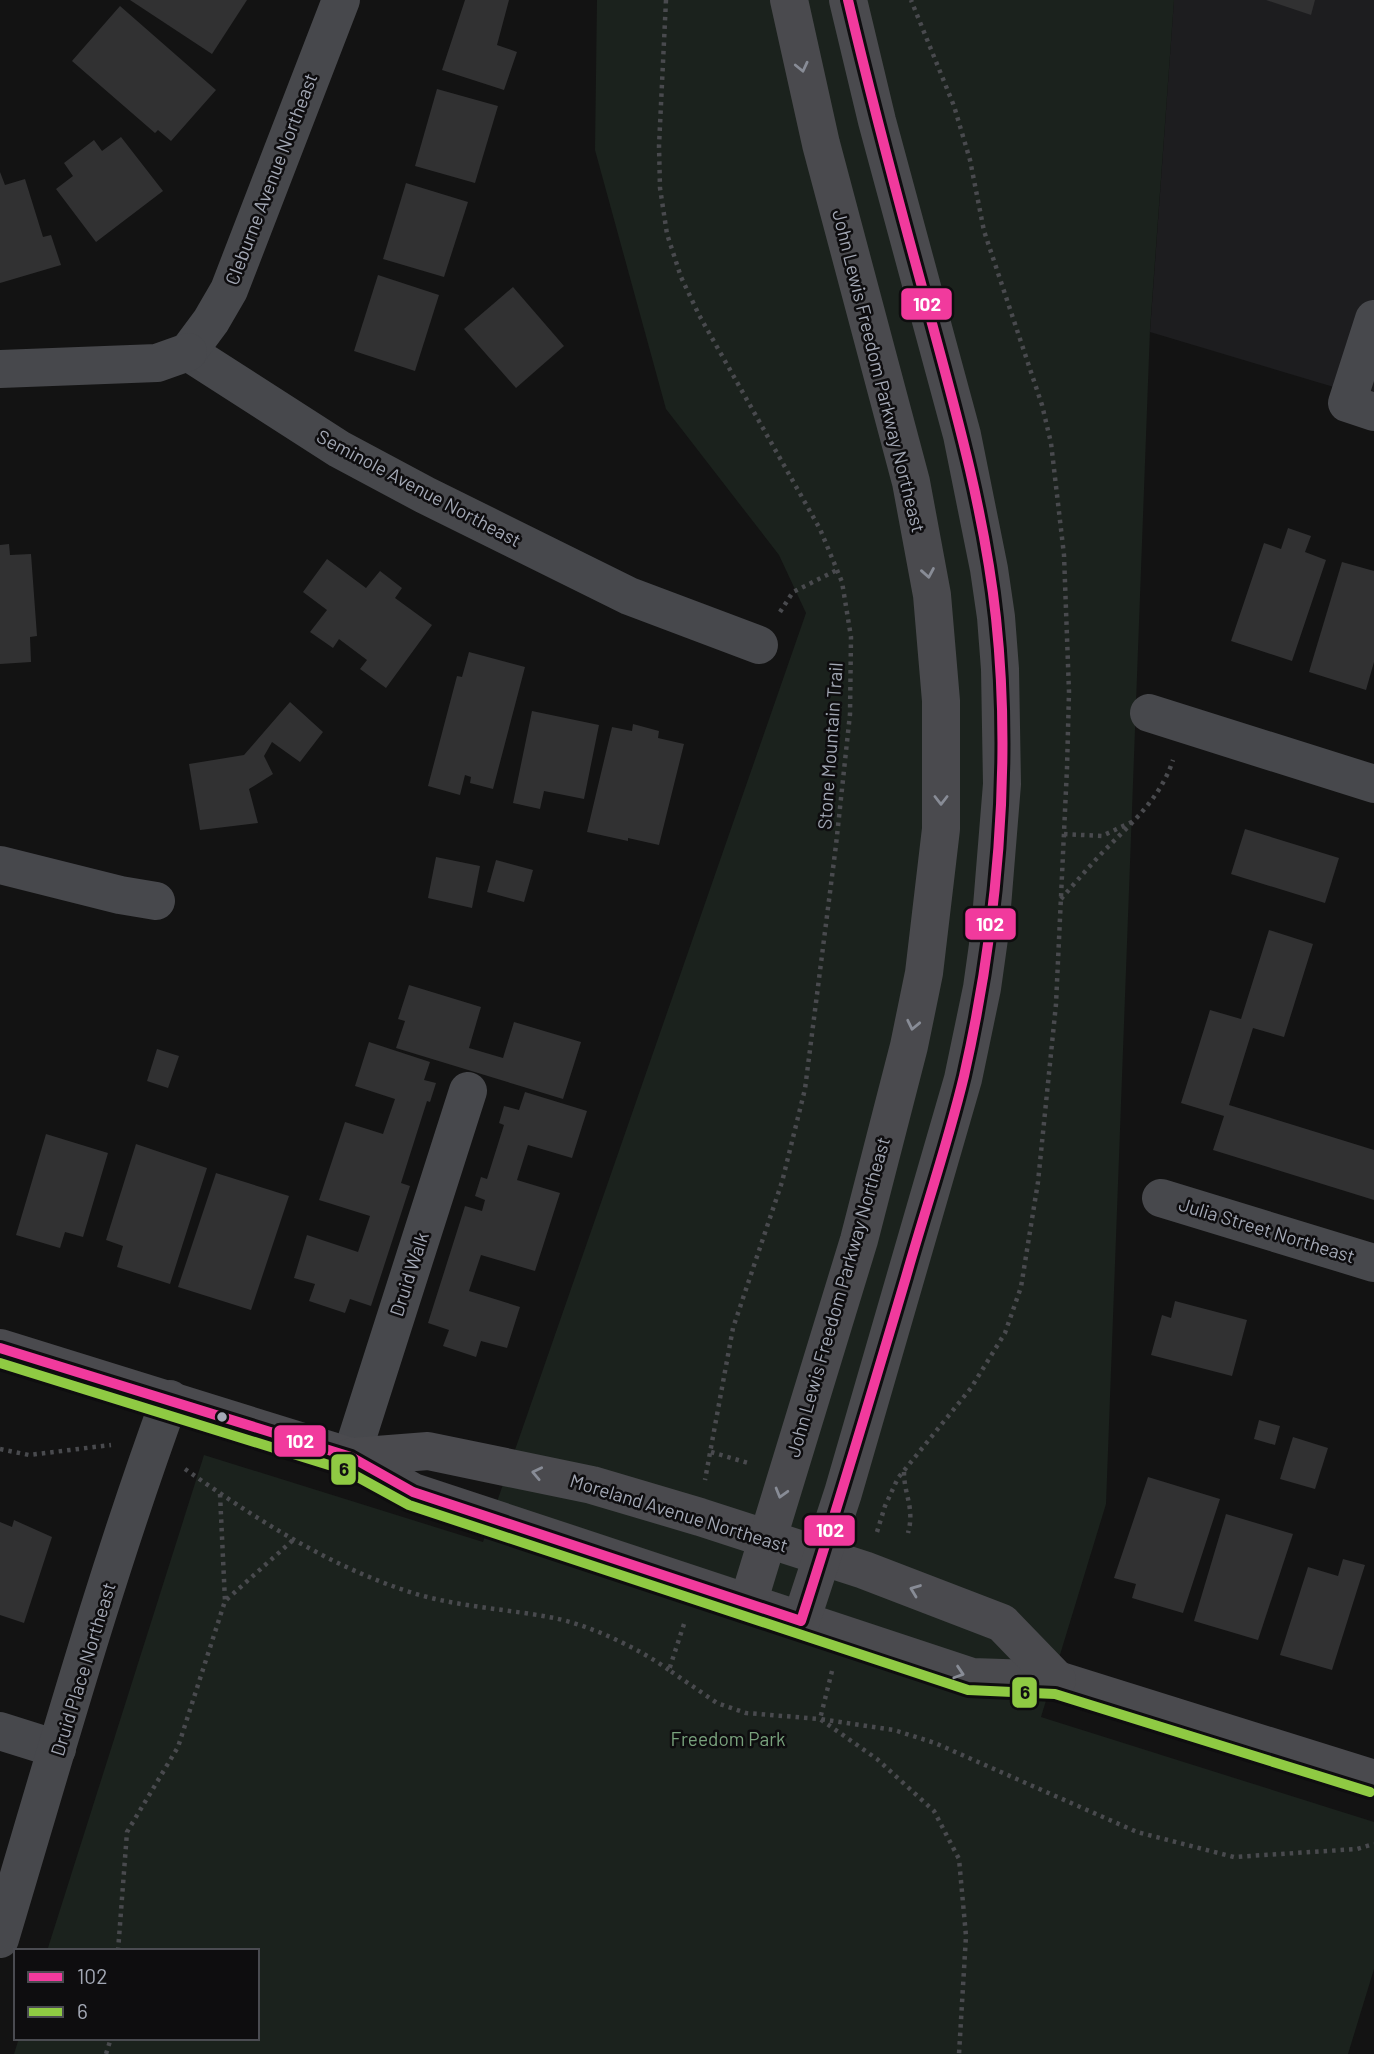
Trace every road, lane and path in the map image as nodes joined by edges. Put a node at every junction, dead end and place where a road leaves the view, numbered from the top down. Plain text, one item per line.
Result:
1 (341, 0) edge
2 (666, 0) edge
3 (789, 0) edge
4 (848, 0) edge
5 (1374, 319) edge
6 (188, 352) junction
7 (0, 369) edge
8 (1374, 412) edge
9 (837, 570) junction
10 (759, 645) joint
11 (1149, 713) dead end
12 (1185, 726) junction
13 (1374, 784) edge
14 (1140, 818) junction
15 (1064, 834) dead end
16 (0, 864) edge
17 (1060, 900) dead end
18 (156, 901) dead end
19 (468, 1091) dead end
20 (1161, 1198) dead end
21 (1374, 1263) edge
22 (0, 1348) edge
23 (170, 1399) junction
24 (115, 1445) dead end
25 (0, 1449) edge
26 (711, 1452) junction
27 (351, 1457) junction
28 (748, 1463) dead end
29 (183, 1468) dead end
30 (904, 1471) dead end
31 (705, 1481) dead end
32 (220, 1494) junction
33 (908, 1533) dead end
34 (768, 1539) junction
35 (293, 1540) junction
36 (822, 1557) junction
37 (225, 1601) junction
38 (748, 1603) junction
39 (687, 1613) dead end
40 (801, 1621) junction
41 (832, 1670) dead end
42 (669, 1671) junction
43 (1057, 1680) junction
44 (820, 1719) junction
45 (0, 1731) edge
46 (57, 1749) junction
47 (1374, 1779) edge
48 (1374, 1844) edge
49 (0, 1940) edge
50 (118, 1949) edge
51 (959, 2054) edge

1 - 6 street, Cleburne Avenue Northeast
2 - 9 path, Stone Mountain Trail
3 -> 34 highway, John Lewis Freedom Parkway Northeast
4 - 36 highway
5 - 8 street
6 - 7 street
6 - 10 street, Seminole Avenue Northeast
9 - 10 path
9 - 26 path, Stone Mountain Trail
11 - 12 street
12 - 13 street
12 - 14 path
14 - 15 path
14 - 17 path
16 - 18 street
19 - 27 street, Druid Walk
20 - 21 street, Julia Street Northeast
22 - 23 highway, Moreland Avenue Northeast
23 - 27 highway, Moreland Avenue Northeast
23 - 46 street, Druid Place Northeast
24 - 25 path
26 - 28 path
26 - 31 path, Stone Mountain Trail
34 -> 27 highway, Moreland Avenue Northeast
27 - 38 highway, Moreland Avenue Northeast
29 - 32 path
30 - 33 path
32 - 35 path
32 - 37 path
34 - 36 highway, Moreland Avenue Northeast
34 - 38 highway, John Lewis Freedom Parkway Northeast
35 - 37 path
35 - 42 path
36 - 40 highway
43 -> 36 highway, Moreland Avenue Northeast
37 - 50 path
38 - 40 highway, Moreland Avenue Northeast
39 - 42 path
40 -> 43 highway, Moreland Avenue Northeast
41 - 44 path
42 - 44 path
43 - 47 highway, Moreland Avenue Northeast
44 - 48 path
44 - 51 path
45 - 46 street
46 - 49 street, Druid Place Northeast

